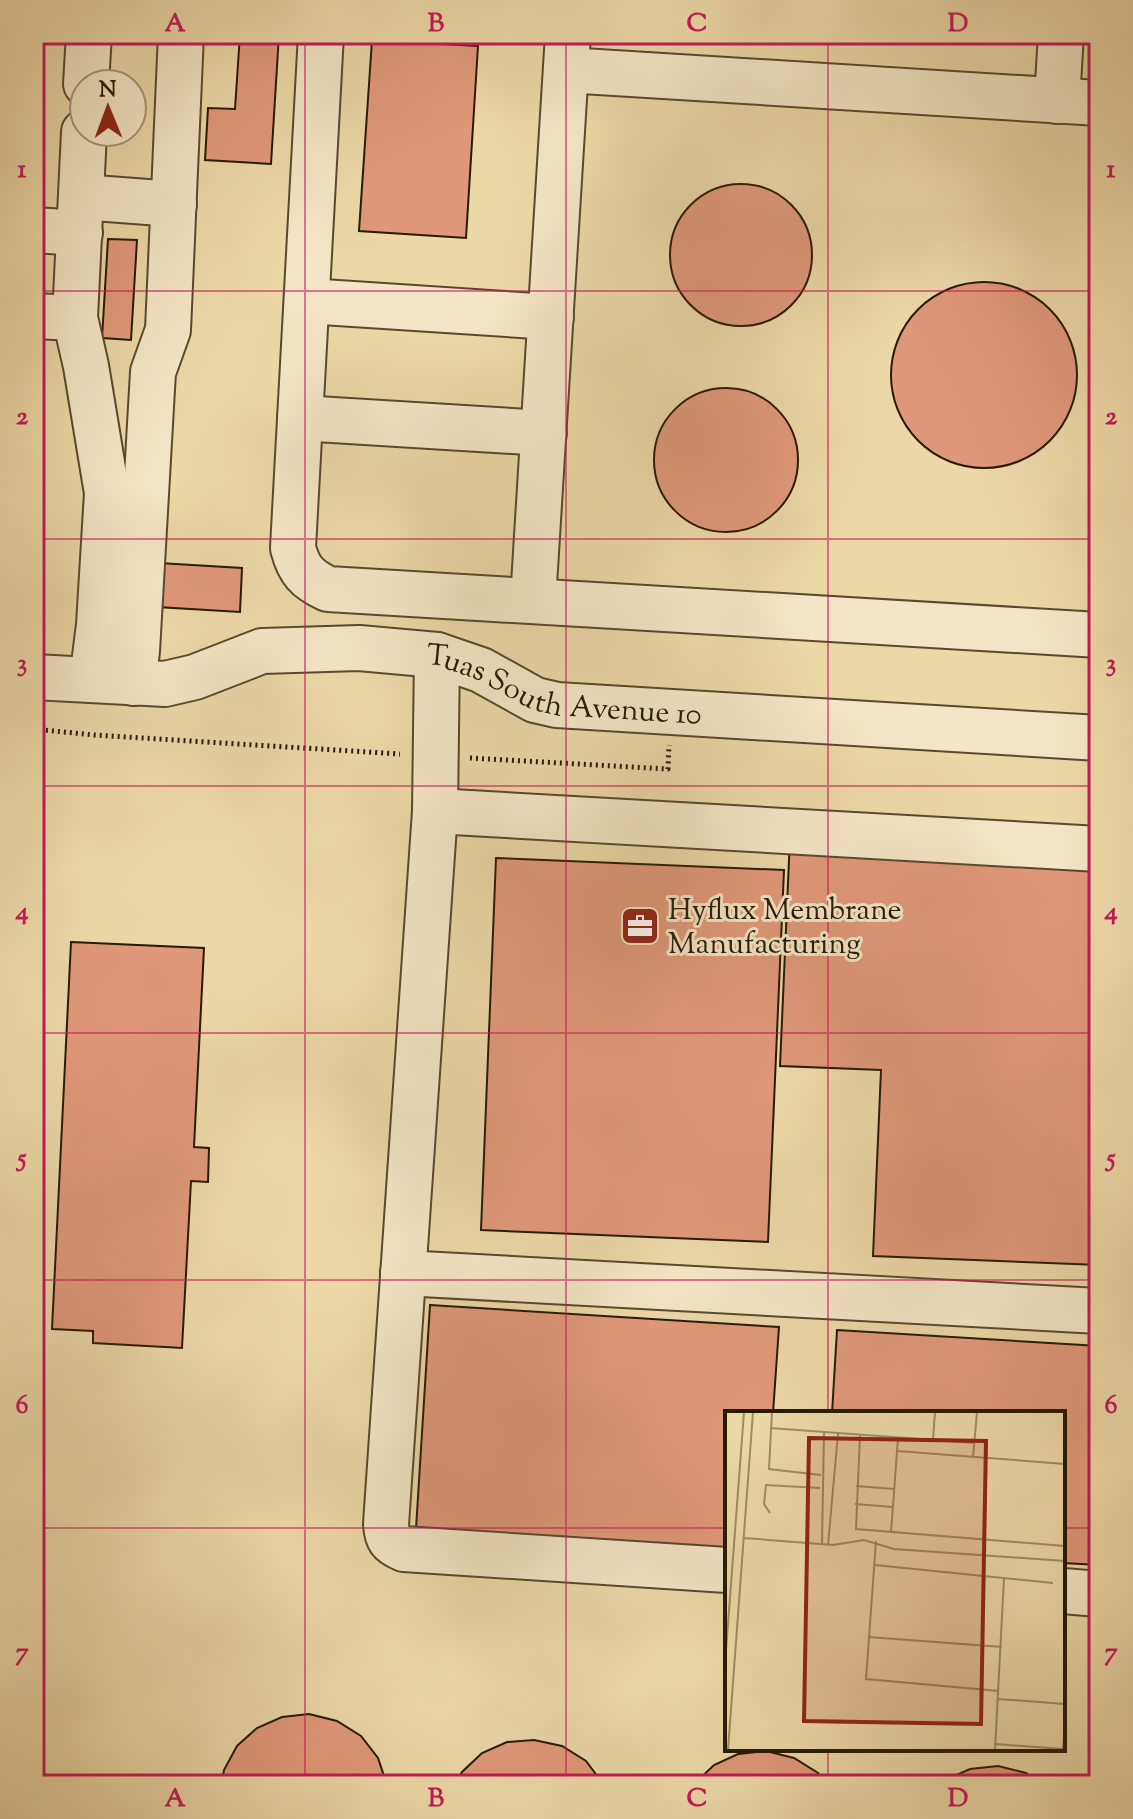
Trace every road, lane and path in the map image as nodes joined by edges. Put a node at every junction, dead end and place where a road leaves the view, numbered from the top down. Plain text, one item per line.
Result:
1 (89, 34) edge
2 (181, 34) edge
3 (321, 34) edge
4 (1061, 34) edge
5 (567, 52) edge
6 (87, 68) edge
7 (1078, 102) edge
8 (83, 148) edge
9 (174, 204) junction
10 (80, 215) junction
11 (34, 230) edge
12 (307, 301) junction
13 (55, 317) edge
14 (551, 317) junction
15 (86, 366) junction
16 (153, 372) junction
17 (300, 418) junction
18 (544, 433) junction
19 (533, 601) junction
20 (1099, 635) edge
21 (437, 655) junction
22 (34, 677) edge
23 (113, 682) junction
24 (671, 713) junction
25 (34, 729) edge
26 (1099, 738) edge
27 (435, 757) junction
28 (435, 811) junction
29 (1099, 849) edge
30 (403, 1273) junction
31 (1099, 1311) edge
32 (725, 1570) edge
33 (1065, 1591) edge
34 (1099, 1594) edge

1 - 6 street
2 - 9 street
3 - 12 street
4 - 7 street
5 - 7 street
5 - 14 street
8 - 10 street
9 - 10 street
9 - 16 street
10 - 11 street
10 - 13 street
12 - 14 street
12 - 17 street
13 - 15 street
14 - 18 street
15 - 16 street
15 - 23 street
16 - 23 street
17 - 18 street
17 - 19 street
18 - 19 street
19 - 20 street
21 - 23 street, Tuas South Avenue 10
21 - 24 street, Tuas South Avenue 10
21 - 27 street
22 - 23 street, Tuas South Avenue 10
24 - 26 street, Tuas South Avenue 10
24 - 27 path
25 - 27 path
27 - 28 street
28 - 29 street
28 - 30 street
30 - 31 street
30 - 32 street
33 - 34 street

